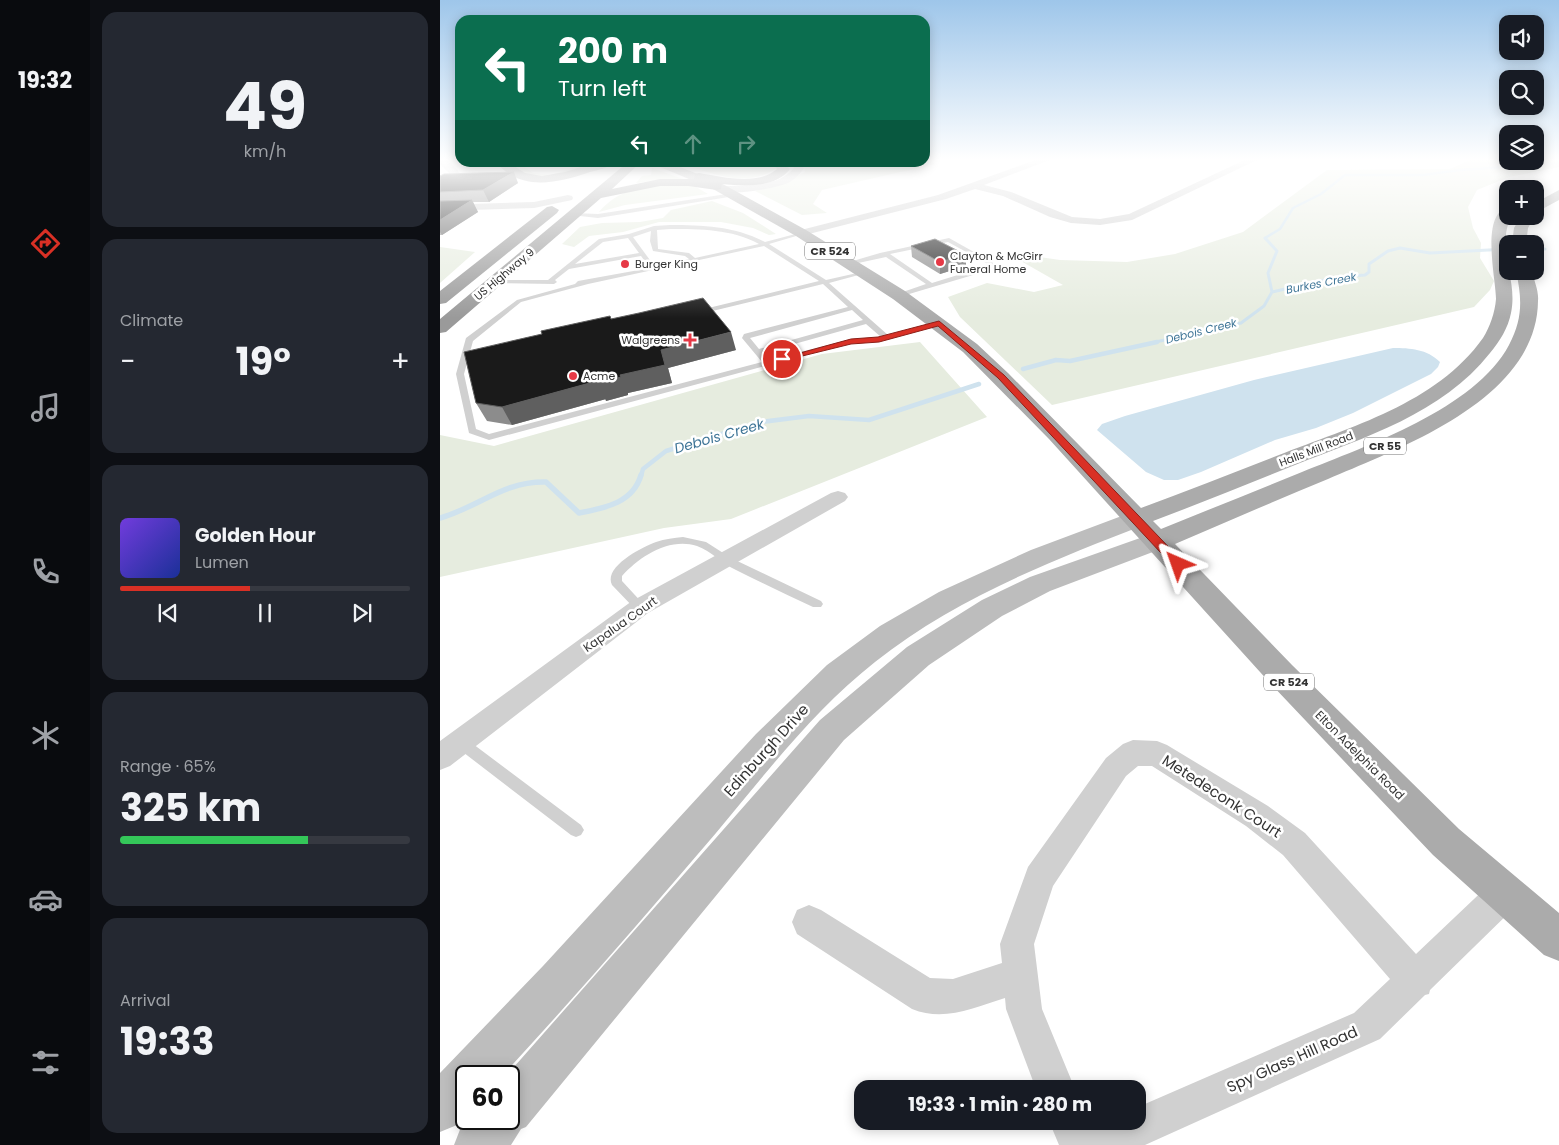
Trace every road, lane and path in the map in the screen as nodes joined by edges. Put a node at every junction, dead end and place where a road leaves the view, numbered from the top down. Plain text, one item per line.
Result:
1 (533, 211) edge
2 (551, 211) edge
3 (578, 211) edge
4 (624, 211) edge
5 (762, 211) edge
6 (885, 211) edge
7 (1048, 211) edge
8 (1144, 211) edge
9 (574, 215) junction
10 (545, 216) junction
11 (1500, 225) edge
12 (654, 228) junction
13 (800, 233) junction
14 (630, 236) junction
15 (764, 245) junction
16 (642, 254) junction
17 (880, 255) junction
18 (694, 260) junction
19 (849, 263) junction
20 (566, 268) junction
21 (654, 269) junction
22 (864, 272) junction
23 (1526, 280) edge
24 (496, 281) junction
25 (549, 282) junction
26 (825, 282) junction
27 (585, 283) junction
28 (931, 285) junction
29 (899, 295) junction
30 (440, 299) edge
31 (853, 308) junction
32 (693, 314) edge
33 (868, 321) junction
34 (939, 324) junction
35 (440, 328) edge
36 (886, 338) junction
37 (757, 352) junction
38 (768, 363) junction
39 (838, 496) dead end
40 (1146, 530) junction
41 (725, 560) junction
42 (816, 604) dead end
43 (640, 607) junction
44 (460, 742) junction
45 (440, 757) edge
46 (576, 830) dead end
47 (1505, 893) junction
48 (809, 922) dead end
49 (1559, 940) edge
50 (1021, 976) junction
51 (1416, 980) junction
52 (480, 1065) edge
53 (1052, 1080) edge
54 (455, 1092) edge
55 (520, 1097) edge
56 (440, 1108) edge
57 (492, 1130) edge
58 (1073, 1130) edge
59 (479, 1145) edge
60 (1079, 1145) edge
61 (1098, 1145) edge

1 - 10 street
2 - 10 highway, US Highway 9
3 - 9 highway, US Highway 9
4 - 9 lane
5 - 13 main road, Elton Adelphia Road / CR 524
6 - 13 street
7 - 8 street
9 - 24 highway, US Highway 9
10 - 30 highway, US Highway 9
11 - 40 main road, Halls Mill Road / CR 55
12 - 14 lane
12 - 15 lane
12 - 18 lane
13 - 15 lane
13 - 19 main road, Elton Adelphia Road / CR 524
14 - 16 lane
14 - 20 lane
15 - 18 lane
15 - 26 lane
16 - 20 lane
16 - 21 lane
17 - 19 lane
17 - 28 lane
17 - 28 lane
18 - 21 lane
19 - 22 main road, Elton Adelphia Road / CR 524
20 - 25 lane
21 - 27 lane
22 - 26 lane
22 - 29 main road, Elton Adelphia Road / CR 524
23 - 40 main road, Halls Mill Road / CR 55
24 - 25 lane
24 - 35 highway, US Highway 9
25 - 27 lane
26 - 31 lane
26 - 32 lane
27 - 38 lane
28 - 29 lane
29 - 34 main road, Elton Adelphia Road / CR 524
31 - 33 lane
31 - 37 lane
33 - 36 lane
33 - 37 lane
34 - 36 lane
34 - 40 main road, Elton Adelphia Road / CR 524
36 - 38 lane
37 - 38 lane
39 - 41 street, Kapalua Court
40 - 47 main road, Elton Adelphia Road / CR 524
40 - 52 main road, Edinburgh Drive
40 - 55 main road
41 - 42 lane
41 - 43 street, Kapalua Court
41 - 43 lane
43 - 44 street, Kapalua Court
44 - 45 street, Kapalua Court
44 - 46 lane
47 - 49 main road, CR 524
47 - 51 street, Spy Glass Hill Road
48 - 50 street
50 - 51 street, Metedeconk Court
50 - 53 street, Metedeconk Court
51 - 61 street, Spy Glass Hill Road
54 - 56 main road
57 - 59 main road
58 - 60 street

